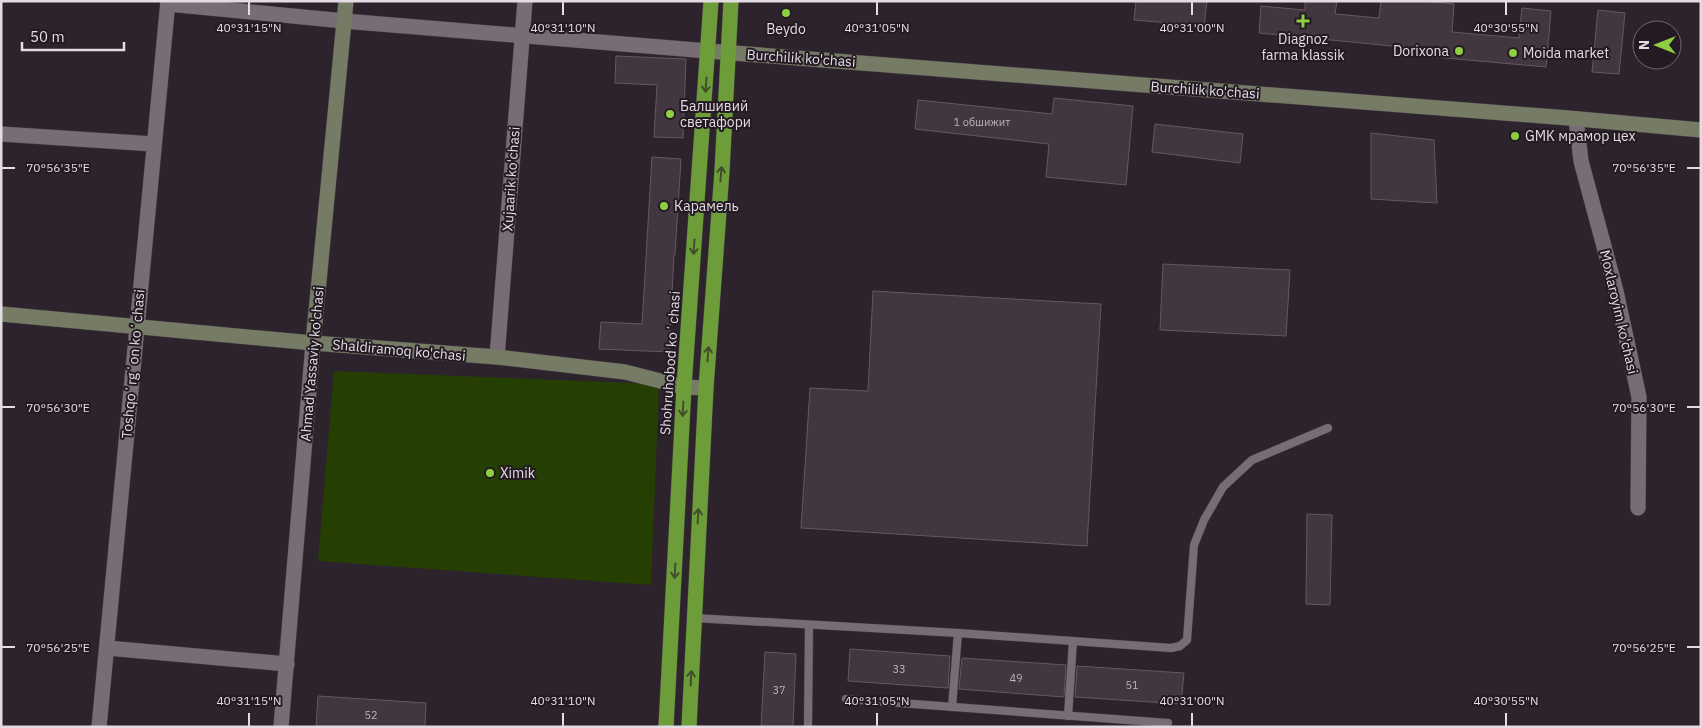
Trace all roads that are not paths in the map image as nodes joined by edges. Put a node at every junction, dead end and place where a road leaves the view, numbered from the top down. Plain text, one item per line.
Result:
1 (346, 1) edge
2 (525, 1) edge
3 (711, 1) edge
4 (731, 1) edge
5 (168, 3) edge
6 (344, 21) junction
7 (522, 35) junction
8 (708, 51) junction
9 (728, 53) junction
10 (1576, 119) junction
11 (1701, 130) edge
12 (1, 134) edge
13 (154, 144) junction
14 (1, 314) edge
15 (137, 327) junction
16 (314, 343) junction
17 (497, 358) junction
18 (684, 387) junction
19 (706, 388) junction
20 (1328, 428) dead end
21 (1638, 508) dead end
22 (694, 618) junction
23 (810, 625) junction
24 (958, 633) junction
25 (1073, 641) junction
26 (107, 648) junction
27 (286, 664) junction
28 (846, 699) dead end
29 (952, 707) junction
30 (1068, 716) junction
31 (1168, 723) dead end
32 (99, 727) edge
33 (281, 727) edge
34 (666, 727) edge
35 (689, 727) edge
36 (808, 727) edge

1 - 6 street, Ahmad Yassaviy ko'chasi
2 - 7 street, Xujaarik ko'chasi
3 - 8 highway, Shohruhobod koʻchasi
4 - 9 highway
5 - 6 street
5 - 13 street, Toshqoʻrgʻon koʻchasi
6 - 7 street
6 - 16 street, Ahmad Yassaviy ko'chasi
7 - 8 street
7 - 17 street, Xujaarik ko'chasi
8 - 9 street, Burchilik ko'chasi
8 -> 18 highway, Shohruhobod koʻchasi
9 - 10 street, Burchilik ko'chasi
19 -> 9 highway
10 - 11 street, Burchilik ko'chasi
10 - 21 street, Moxlaroyim ko'chasi
12 - 13 street
13 - 15 street, Toshqoʻrgʻon koʻchasi
14 - 15 street, Shaldiramoq ko'chasi
15 - 16 street, Shaldiramoq ko'chasi
15 - 26 street, Toshqoʻrgʻon koʻchasi
16 - 17 street, Shaldiramoq ko'chasi
16 - 27 street, Ahmad Yassaviy ko'chasi
17 - 18 street, Shaldiramoq ko'chasi
18 - 19 street, Shaldiramoq ko'chasi
18 -> 34 highway, Shohruhobod koʻchasi
22 -> 19 highway
20 - 25 lane
22 - 23 lane
35 -> 22 highway
23 - 24 lane
23 - 36 lane
24 - 25 lane
24 - 29 lane
25 - 30 lane
26 - 27 street
26 - 32 street, Toshqoʻrgʻon koʻchasi
27 - 33 street, Ahmad Yassaviy ko'chasi
28 - 29 lane
29 - 30 lane
30 - 31 lane

